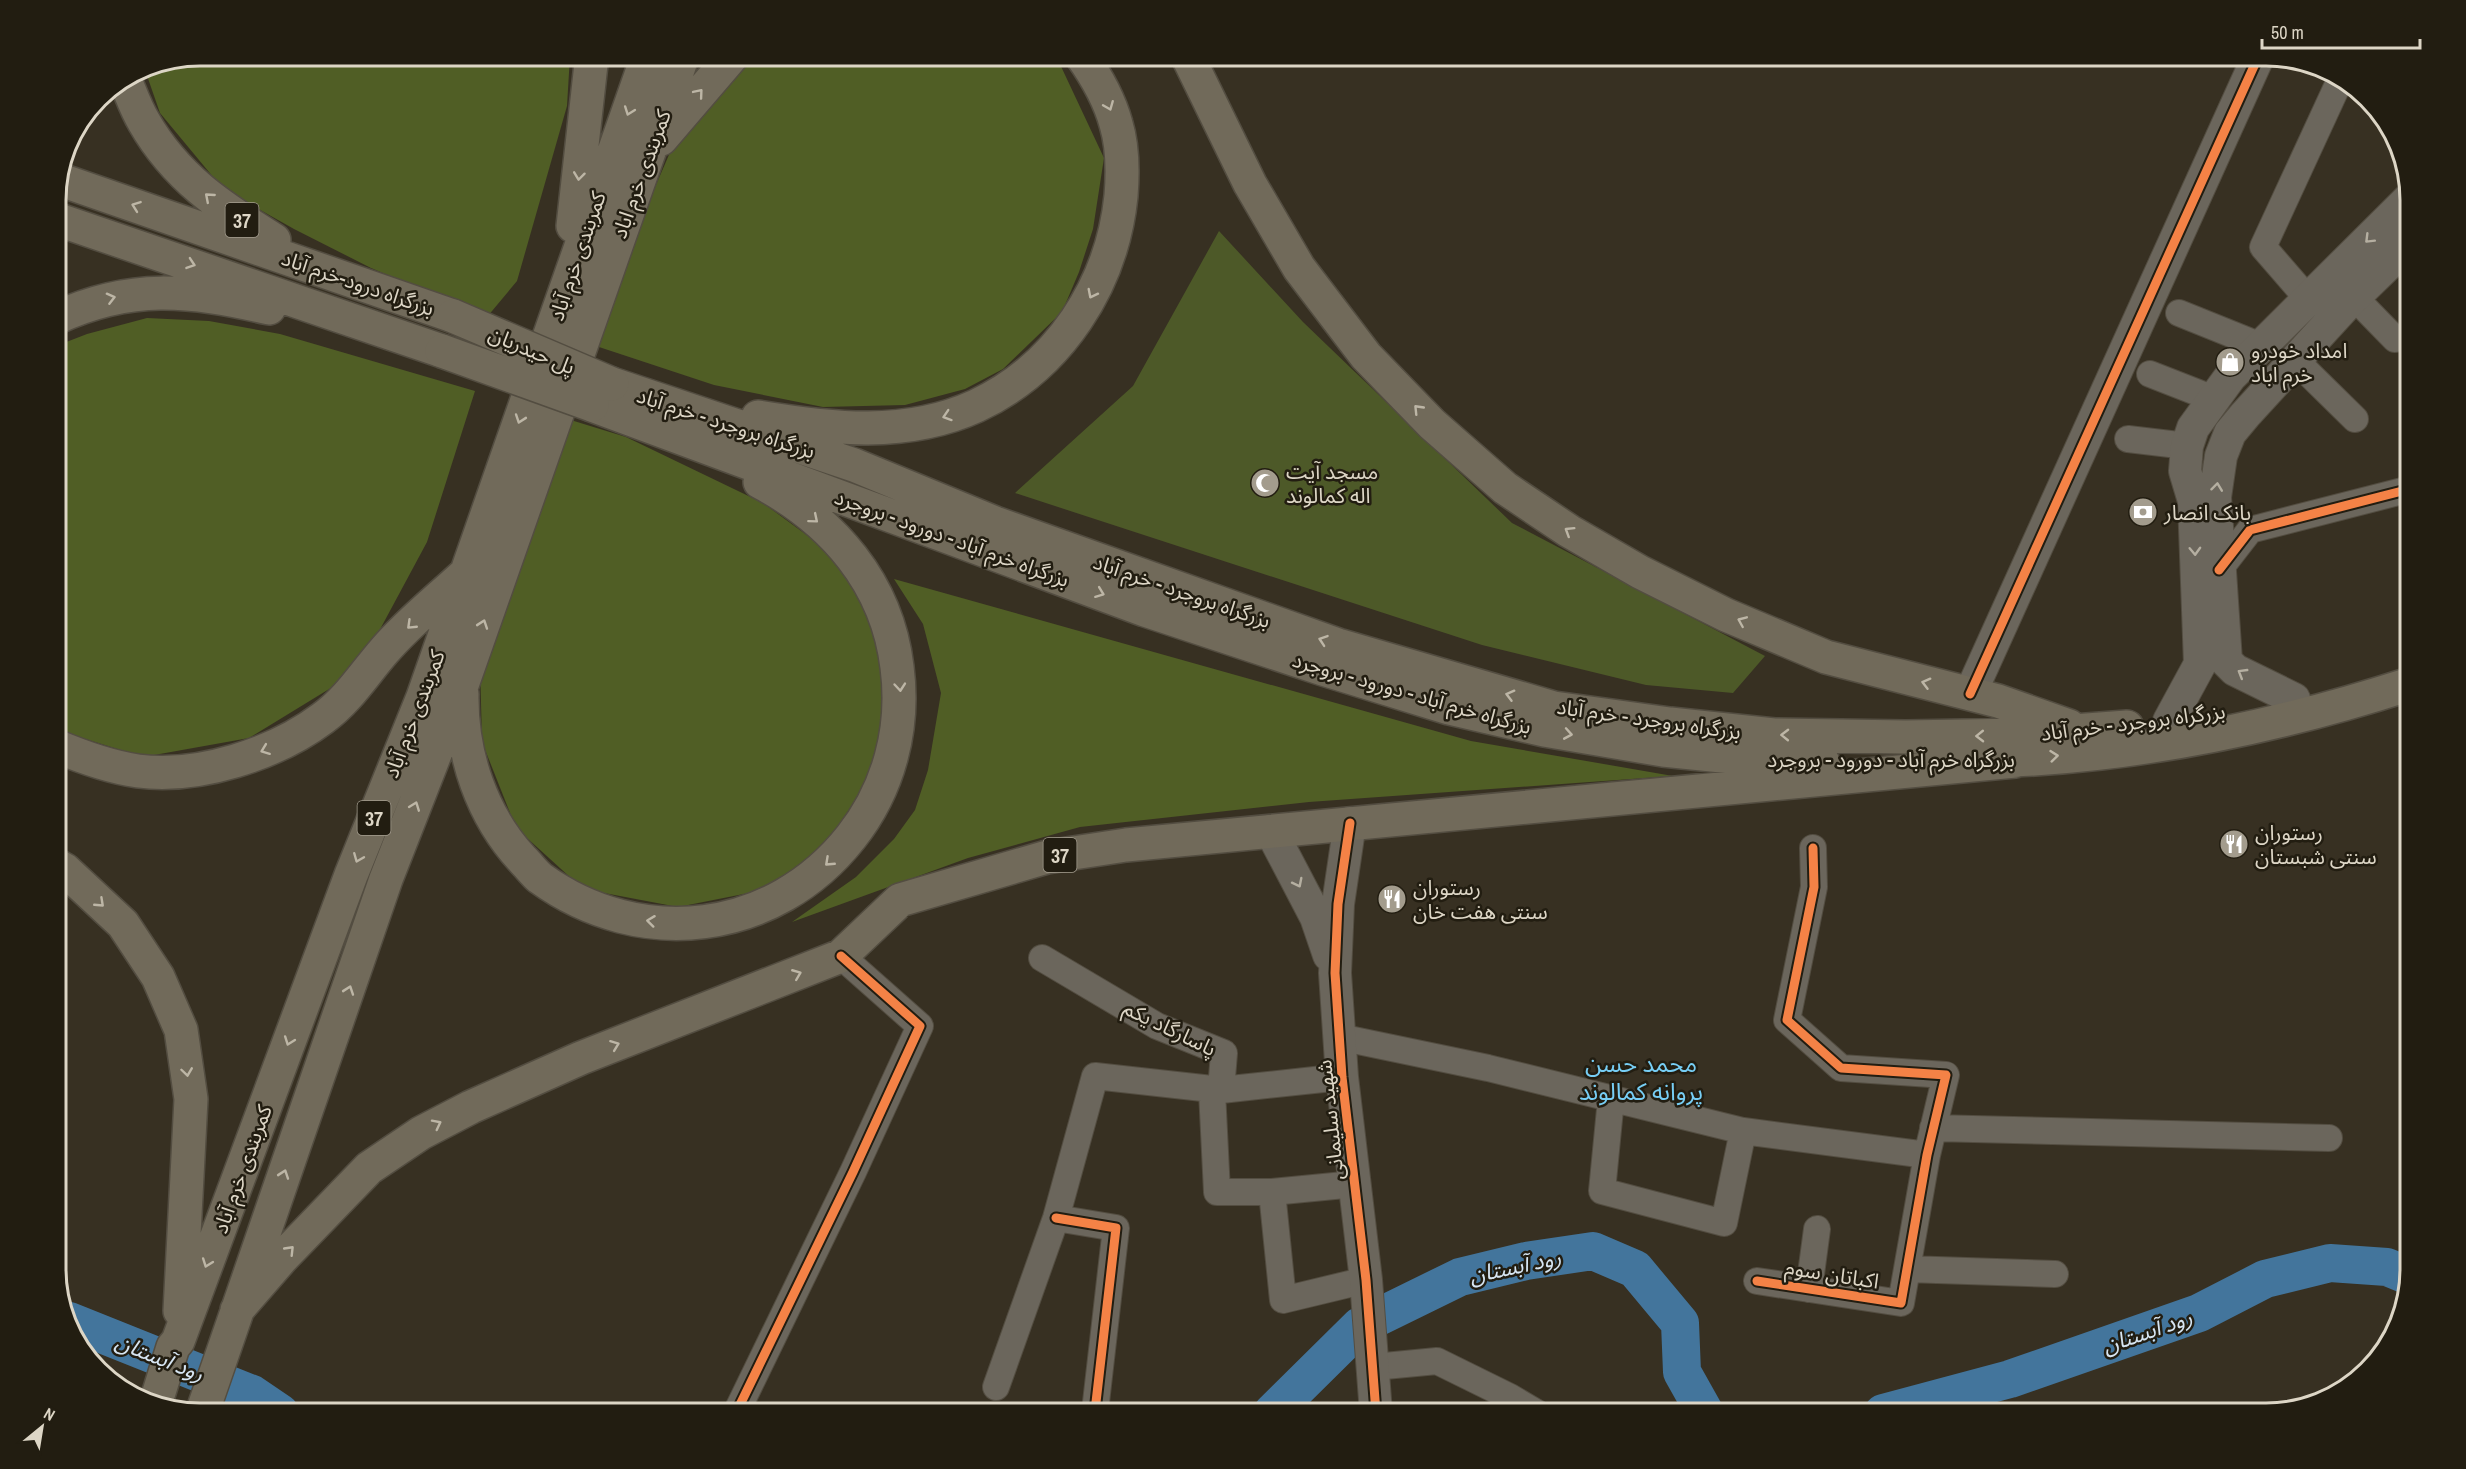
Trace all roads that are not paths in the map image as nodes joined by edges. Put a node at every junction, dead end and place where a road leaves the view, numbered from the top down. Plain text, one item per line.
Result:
1 (591, 66) edge
2 (644, 66) edge
3 (679, 66) edge
4 (724, 66) edge
5 (1088, 66) edge
6 (1192, 66) edge
7 (2254, 66) edge
8 (128, 87) edge
9 (2337, 87) edge
10 (67, 182) edge
11 (2400, 208) edge
12 (66, 222) edge
13 (2400, 253) edge
14 (566, 285) junction
15 (599, 292) junction
16 (2316, 292) junction
17 (410, 301) junction
18 (2350, 301) junction
19 (66, 313) edge
20 (2179, 314) dead end
21 (453, 316) joint
22 (405, 338) junction
23 (2395, 339) dead end
24 (2261, 346) junction
25 (442, 351) joint
26 (2295, 360) junction
27 (2150, 374) dead end
28 (644, 396) junction
29 (2214, 399) junction
30 (606, 401) junction
31 (2355, 419) dead end
32 (2128, 439) dead end
33 (2187, 446) junction
34 (2400, 492) edge
35 (468, 570) junction
36 (2219, 570) junction
37 (2400, 673) edge
38 (462, 685) junction
39 (2400, 687) edge
40 (1970, 694) junction
41 (2294, 699) junction
42 (2169, 721) junction
43 (2082, 730) junction
44 (66, 750) edge
45 (2015, 761) junction
46 (1350, 823) junction
47 (1271, 831) junction
48 (1813, 848) dead end
49 (66, 871) edge
50 (841, 956) junction
51 (1042, 958) dead end
52 (1335, 973) junction
53 (1339, 1036) junction
54 (1342, 1077) junction
55 (1217, 1091) junction
56 (1611, 1099) junction
57 (1933, 1128) junction
58 (1743, 1131) junction
59 (2329, 1138) dead end
60 (1927, 1155) junction
61 (1355, 1184) junction
62 (1272, 1192) junction
63 (1056, 1218) junction
64 (1818, 1229) dead end
65 (1907, 1269) junction
66 (2055, 1274) dead end
67 (1366, 1280) junction
68 (1757, 1281) dead end
69 (1809, 1289) junction
70 (237, 1310) junction
71 (176, 1344) junction
72 (1374, 1366) junction
73 (996, 1387) dead end
74 (158, 1396) edge
75 (205, 1403) edge
76 (741, 1403) edge
77 (1096, 1403) edge
78 (1376, 1403) edge
79 (1520, 1403) edge

1 -> 14 highway, 37
2 -> 14 highway, کمربندی خرم آباد
3 - 15 highway, کمربندی خرم اباد
15 -> 4 highway, 37
5 -> 28 highway, 37
40 -> 6 highway
7 - 40 street
17 -> 8 highway, 37
9 - 16 street
17 -> 10 highway, بزرگراه درود-خرم آباد
11 -> 16 street
12 -> 22 highway, بزرگراه درود-خرم آباد
13 - 18 street
14 -> 35 highway, کمربندی خرم آباد / 37
38 -> 15 highway, کمربندی خرم آباد / 37
16 - 18 street
16 - 24 street
17 - 21 highway, بزرگراه درود-خرم آباد / 37
18 - 23 street
18 - 26 street
19 -> 22 highway
20 - 24 street
21 - 30 highway, پل حیدریان / 37, bridge
22 - 25 highway, بزرگراه درود-خرم آباد / 37
24 - 29 street
25 - 30 highway, پل حیدریان / 37, bridge
26 - 31 street
36 -> 26 street
27 - 29 street
28 - 30 highway, بزرگراه بروجرد - خرم آباد / 37
43 -> 28 highway, بزرگراه بروجرد - خرم آباد / 37
29 - 33 street
30 -> 38 highway
30 -> 45 highway, بزرگراه خرم آباد - دورود - بروجرد / 37
32 - 33 street
33 -> 42 street
34 - 36 street
35 -> 44 highway
35 -> 71 highway, کمربندی خرم آباد / 37
41 -> 36 street
37 - 41 highway, بزرگراه بروجرد - خرم آباد / 37
70 -> 38 highway, کمربندی خرم آباد / 37
45 -> 39 highway, بزرگراه خرم آباد - دورود - بروجرد / 37
40 - 43 highway
41 - 42 highway, بزرگراه بروجرد - خرم آباد / 37
42 - 43 highway, بزرگراه بروجرد - خرم آباد / 37
45 - 46 highway, 37
46 - 47 highway, 37
46 - 52 street, شهید سلیمانی
47 - 50 highway, 37
47 -> 52 street, شهید سلیمانی
48 - 57 street
49 -> 71 highway
70 -> 50 highway, 37
50 - 76 street
51 - 55 street, پاسارگاد یکم
52 - 53 street, شهید سلیمانی
53 - 54 street, شهید سلیمانی
53 - 56 street
54 - 55 street
54 - 61 street, شهید سلیمانی
55 - 62 street
55 - 63 street
56 - 58 street
56 - 58 street
57 - 59 street
57 - 60 street
58 - 60 street
60 - 65 street
61 - 62 street
61 - 67 street, شهید سلیمانی
62 - 67 street
63 - 73 street
63 - 77 street
64 - 69 street
65 - 66 street
65 - 69 street, اکباتان سوم
67 - 72 street, شهید سلیمانی
68 - 69 street, اکباتان سوم
70 - 75 highway, کمربندی خرم آباد / 37
71 - 74 highway, کمربندی خرم آباد / 37
72 - 78 street, شهید سلیمانی
72 - 79 street

